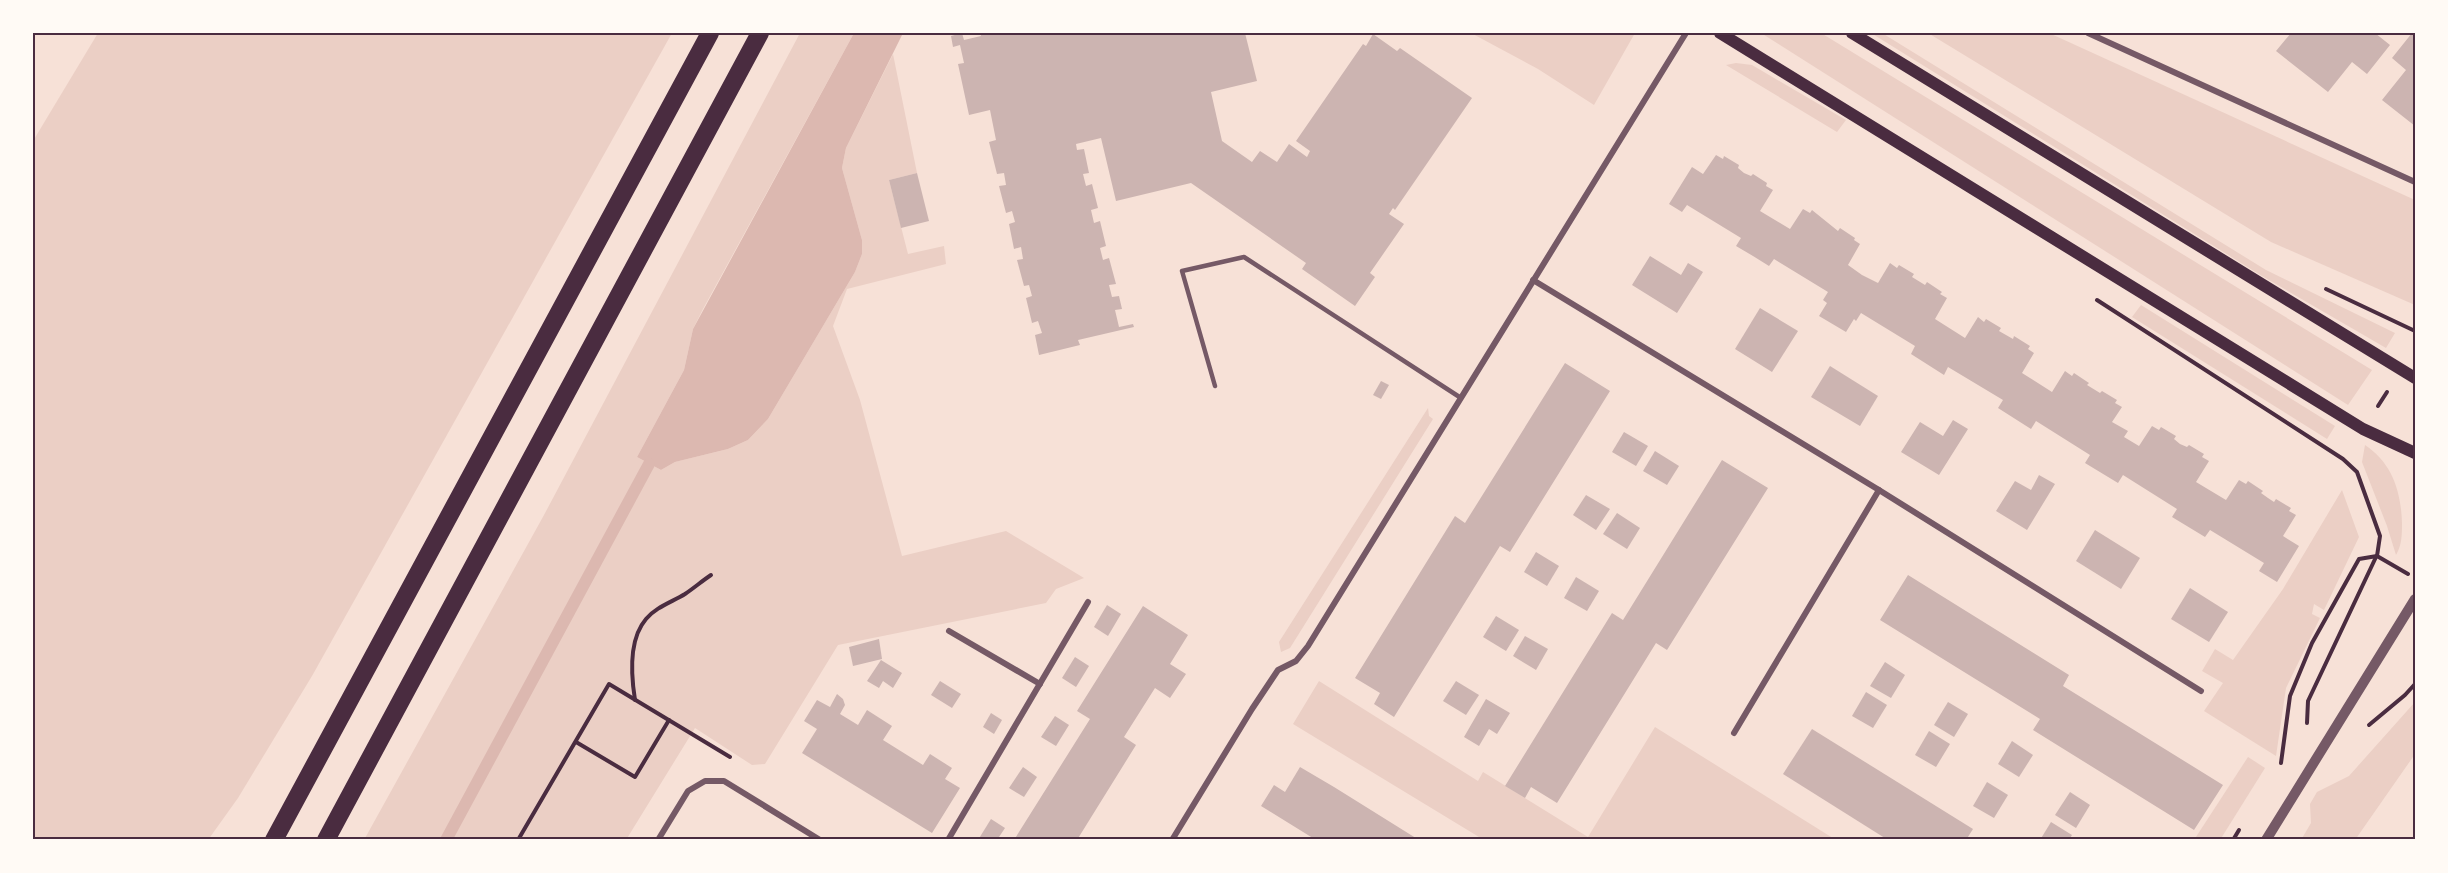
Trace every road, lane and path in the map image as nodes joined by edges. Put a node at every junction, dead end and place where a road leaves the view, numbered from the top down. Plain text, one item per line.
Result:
1 (710, 33) edge
2 (760, 33) edge
3 (1686, 33) edge
4 (1720, 33) edge
5 (1852, 33) edge
6 (2088, 33) edge
7 (2415, 182) edge
8 (1533, 280) junction
9 (2415, 378) edge
10 (1215, 386) dead end
11 (1461, 398) junction
12 (2415, 453) edge
13 (2343, 459) dead end
14 (1879, 490) junction
15 (2377, 556) junction
16 (711, 575) dead end
17 (2415, 578) edge
18 (2415, 599) edge
19 (1088, 602) dead end
20 (949, 631) dead end
21 (1040, 684) junction
22 (2201, 691) dead end
23 (635, 700) junction
24 (669, 720) junction
25 (2307, 724) dead end
26 (1734, 733) dead end
27 (576, 742) junction
28 (737, 761) dead end
29 (2276, 772) dead end
30 (2245, 822) dead end
31 (274, 840) edge
32 (326, 840) edge
33 (518, 840) edge
34 (658, 840) edge
35 (820, 840) edge
36 (948, 840) edge
37 (1172, 840) edge
38 (2233, 840) edge
39 (2266, 840) edge

1 - 31 highway
2 - 32 highway
3 - 8 street
4 - 12 main road
5 - 9 main road
6 - 7 street
8 - 11 street
8 - 14 street
10 - 11 lane
11 - 37 street
13 - 15 path
14 - 22 street
14 - 26 street
15 - 17 path
15 - 25 path
15 - 29 path
16 - 23 path
18 - 39 street
19 - 21 street
20 - 21 street
21 - 36 street
23 - 24 path
23 - 27 path
24 - 27 path
24 - 28 path
27 - 33 path
30 - 38 path
34 - 35 street

